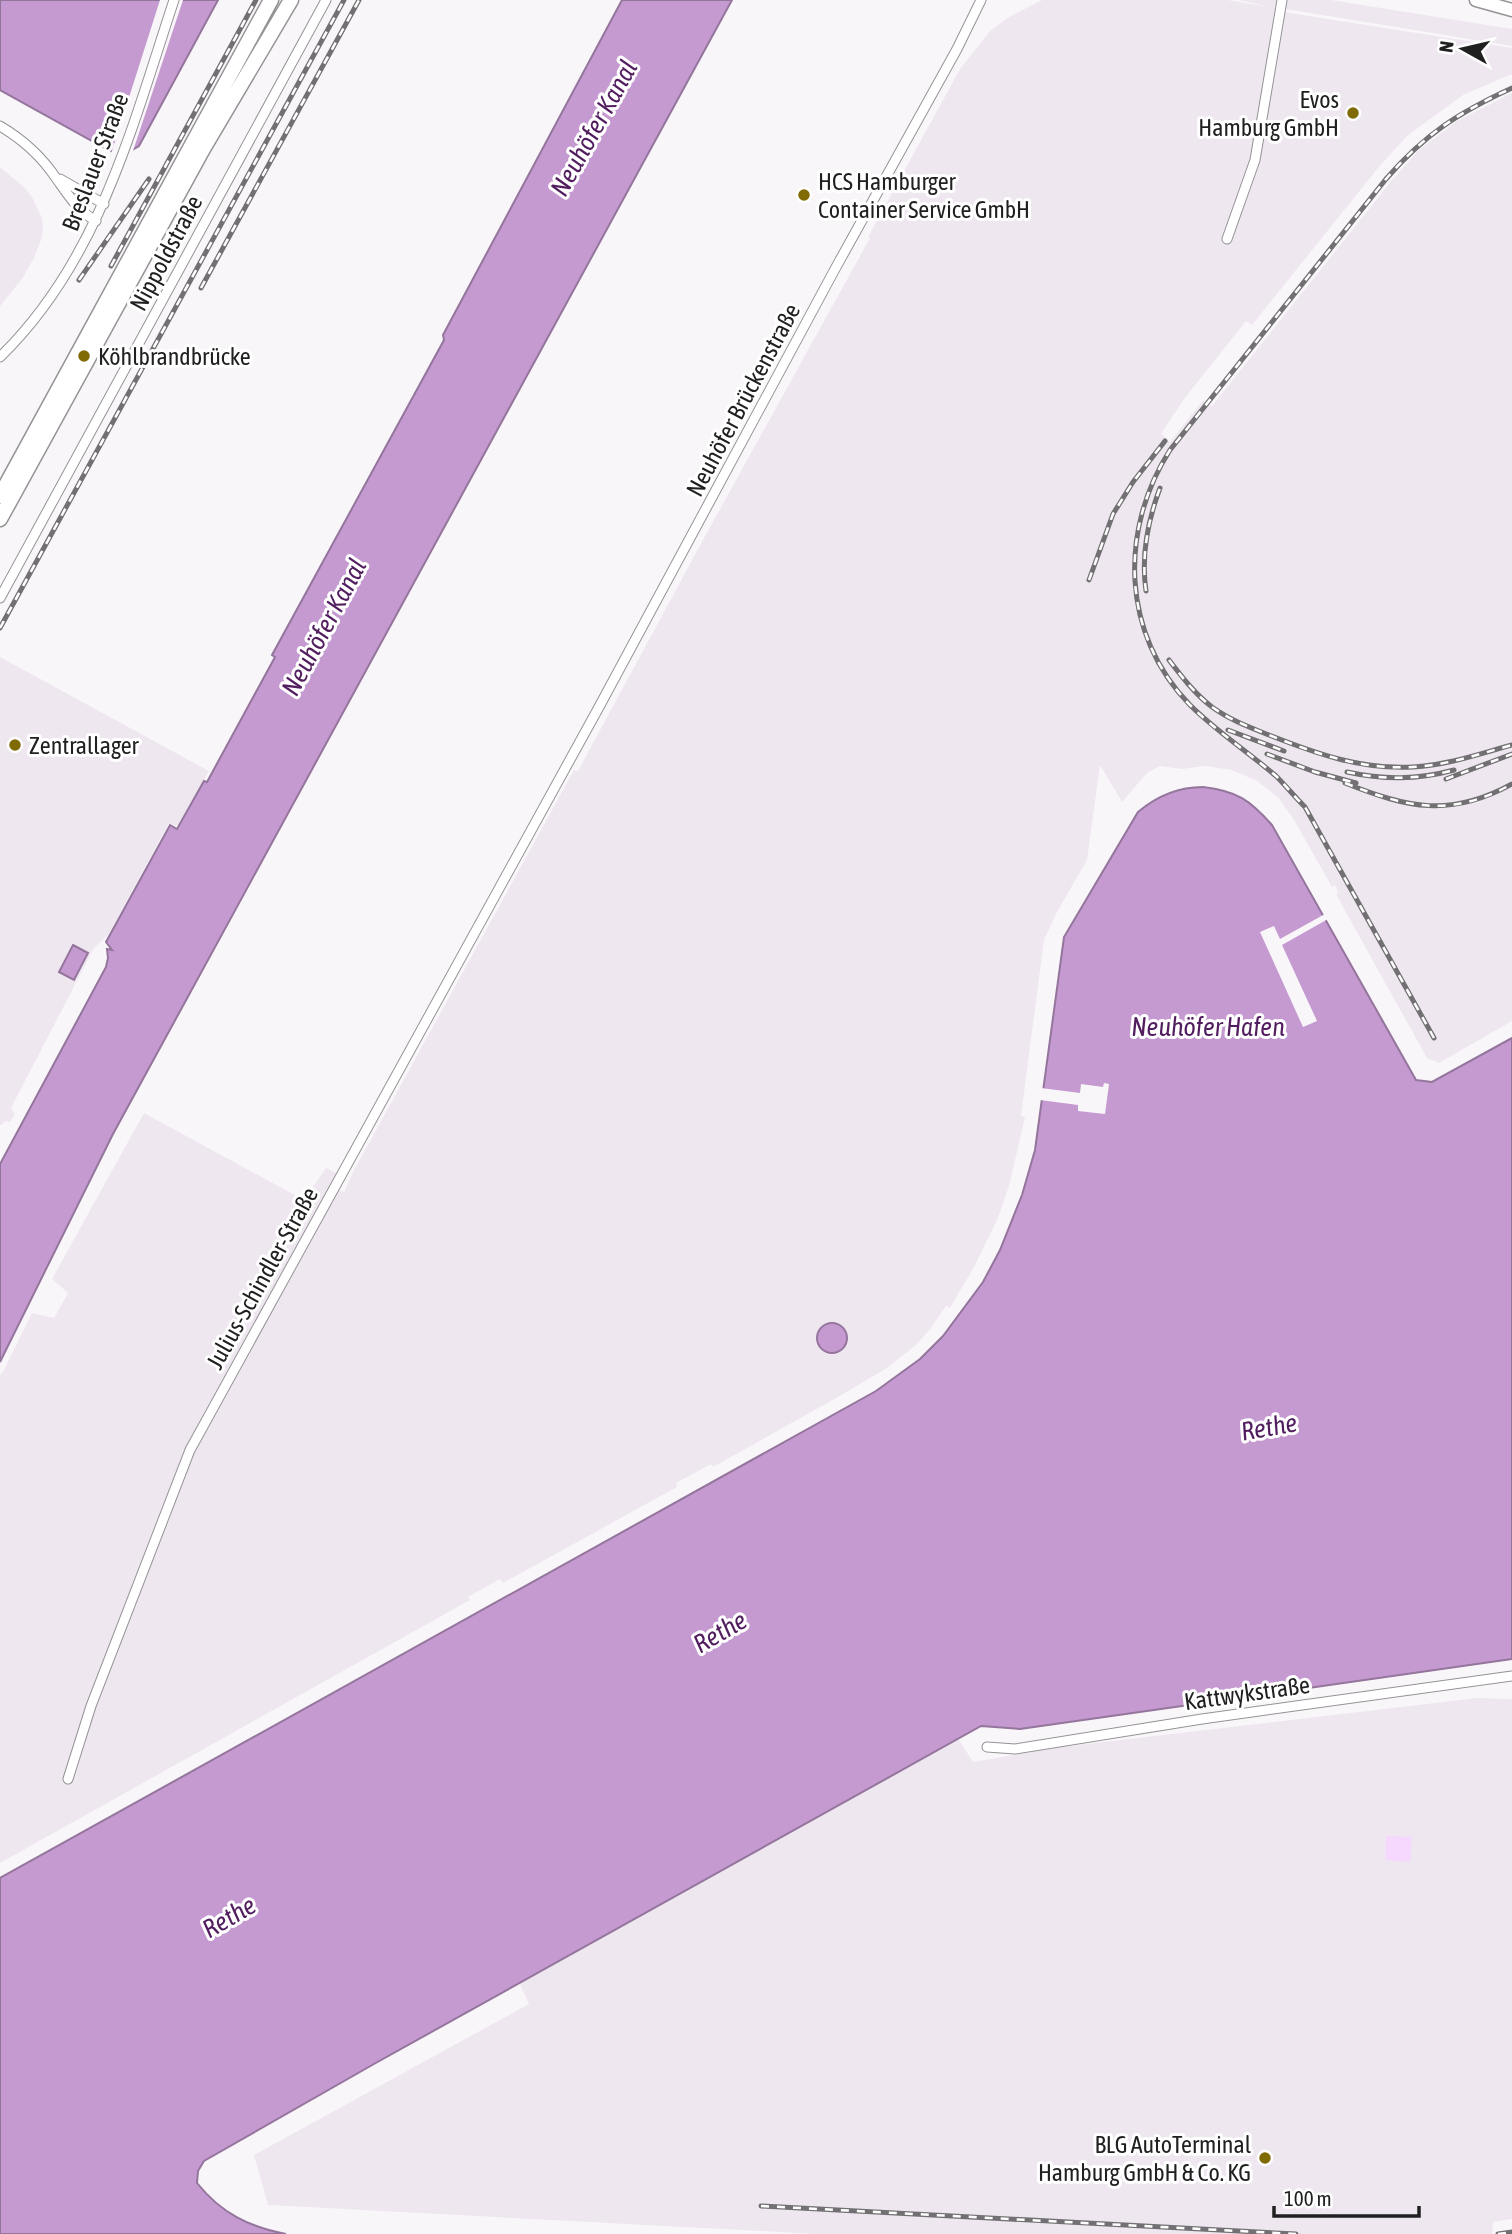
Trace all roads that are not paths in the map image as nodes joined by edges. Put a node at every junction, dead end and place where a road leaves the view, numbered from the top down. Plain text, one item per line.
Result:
1 (174, 0) edge
2 (271, 0) edge
3 (291, 0) edge
4 (326, 0) edge
5 (981, 0) edge
6 (1282, 0) edge
7 (1476, 0) edge
8 (1512, 10) edge
9 (0, 126) edge
10 (55, 176) junction
11 (104, 204) junction
12 (96, 221) junction
13 (1227, 239) dead end
14 (0, 357) edge
15 (0, 496) edge
16 (0, 519) edge
17 (0, 598) edge
18 (539, 818) joint
19 (1512, 1676) edge
20 (988, 1747) dead end
21 (68, 1779) dead end

1 - 11 street, Breslauer Straße
2 - 15 main road
3 - 16 main road
4 - 17 street, Nippoldstraße
5 - 18 street, Neuhöfer Brückenstraße
6 - 13 street
7 - 8 main road
9 - 10 street
10 - 11 street
10 - 12 street
11 - 12 street, Breslauer Straße
12 - 14 street, Breslauer Straße
18 - 21 street, Julius-Schindler-Straße
19 - 20 street, Kattwykstraße

